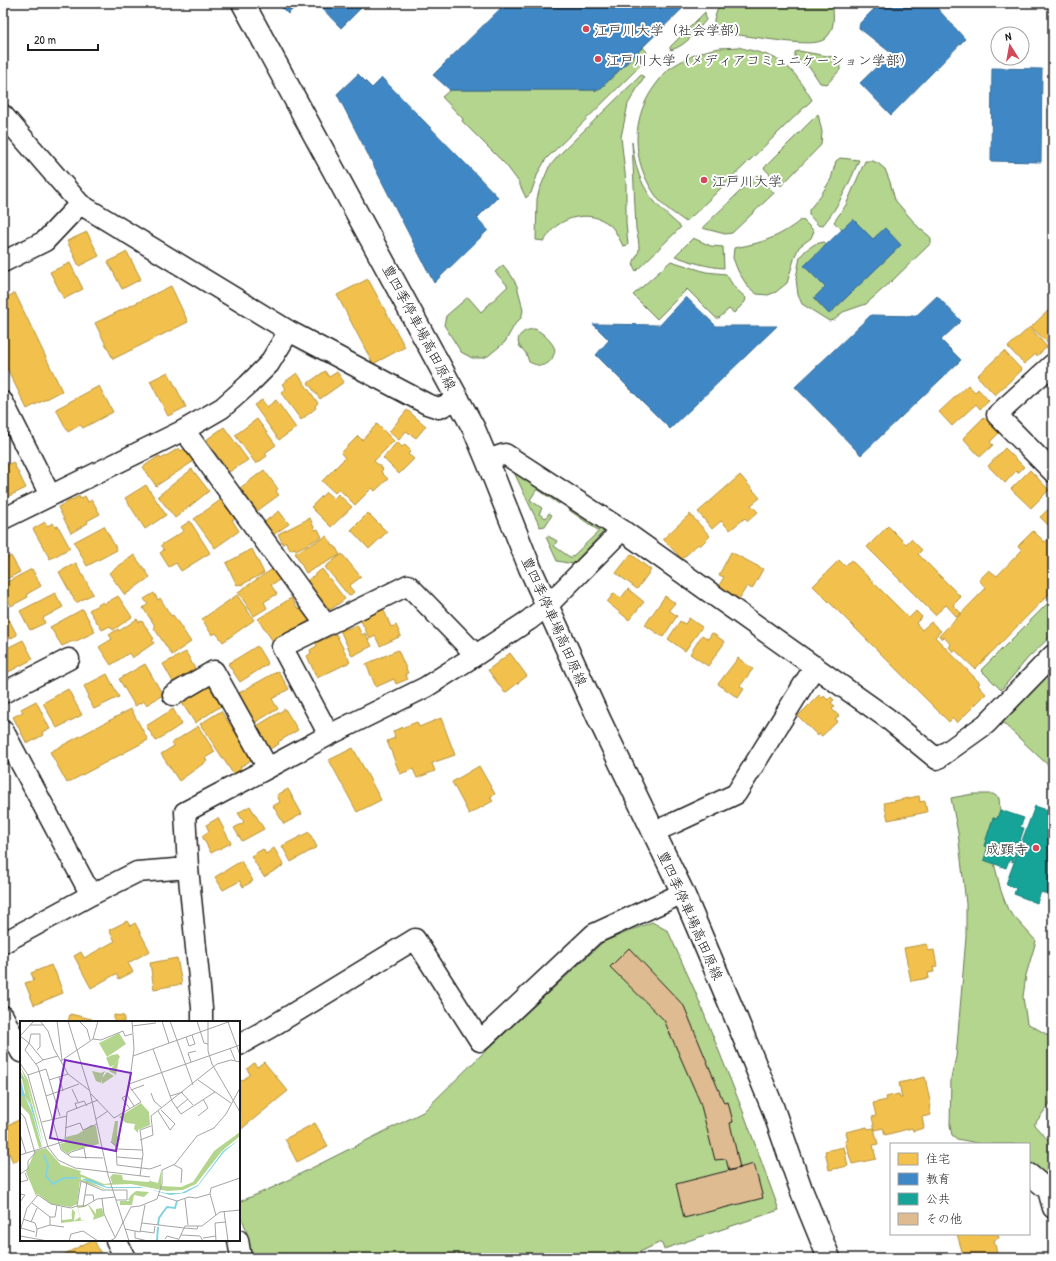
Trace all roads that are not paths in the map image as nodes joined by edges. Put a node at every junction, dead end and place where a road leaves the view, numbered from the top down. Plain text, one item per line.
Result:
1 (243, 3) edge
2 (3, 114) edge
3 (80, 204) junction
4 (3, 262) edge
5 (289, 332) junction
6 (1053, 364) edge
7 (458, 399) junction
8 (3, 402) edge
9 (184, 430) junction
10 (487, 460) junction
11 (1053, 472) edge
12 (50, 495) junction
13 (3, 519) edge
14 (622, 530) junction
15 (547, 606) junction
16 (326, 625) junction
17 (476, 655) junction
18 (1053, 655) edge
19 (69, 659) dead end
20 (815, 666) junction
21 (3, 693) edge
22 (173, 695) dead end
23 (3, 730) edge
24 (329, 735) junction
25 (268, 768) junction
26 (653, 832) junction
27 (188, 868) junction
28 (682, 893) junction
29 (91, 895) junction
30 (3, 943) edge
31 (3, 1016) edge
32 (202, 1021) edge
33 (240, 1044) edge
34 (20, 1050) edge
35 (1030, 1175) edge
36 (1053, 1208) edge
37 (116, 1241) edge
38 (238, 1241) edge
39 (125, 1258) edge
40 (241, 1258) edge
41 (828, 1258) edge

1 - 7 main road, 豊四季停車場高田原線
2 - 3 street
3 - 4 street
3 - 5 street
5 - 7 street
5 - 9 street
6 - 11 street
7 - 10 main road, 豊四季停車場高田原線
8 - 12 street
9 - 12 street
9 - 16 street
10 - 14 street
10 - 15 main road, 豊四季停車場高田原線
12 - 13 street
14 - 15 street
14 - 20 street
15 - 17 street
15 - 26 main road, 豊四季停車場高田原線
16 - 17 street
16 - 24 street
17 - 24 street
18 - 20 street
19 - 21 street
20 - 26 street
22 - 25 street
23 - 29 street
24 - 25 street
25 - 27 street
26 - 28 main road, 豊四季停車場高田原線
27 - 29 street
27 - 32 street
28 - 33 street
28 - 41 main road, 豊四季停車場高田原線
29 - 30 street
31 - 34 street
35 - 36 street
37 - 39 street
38 - 40 street

